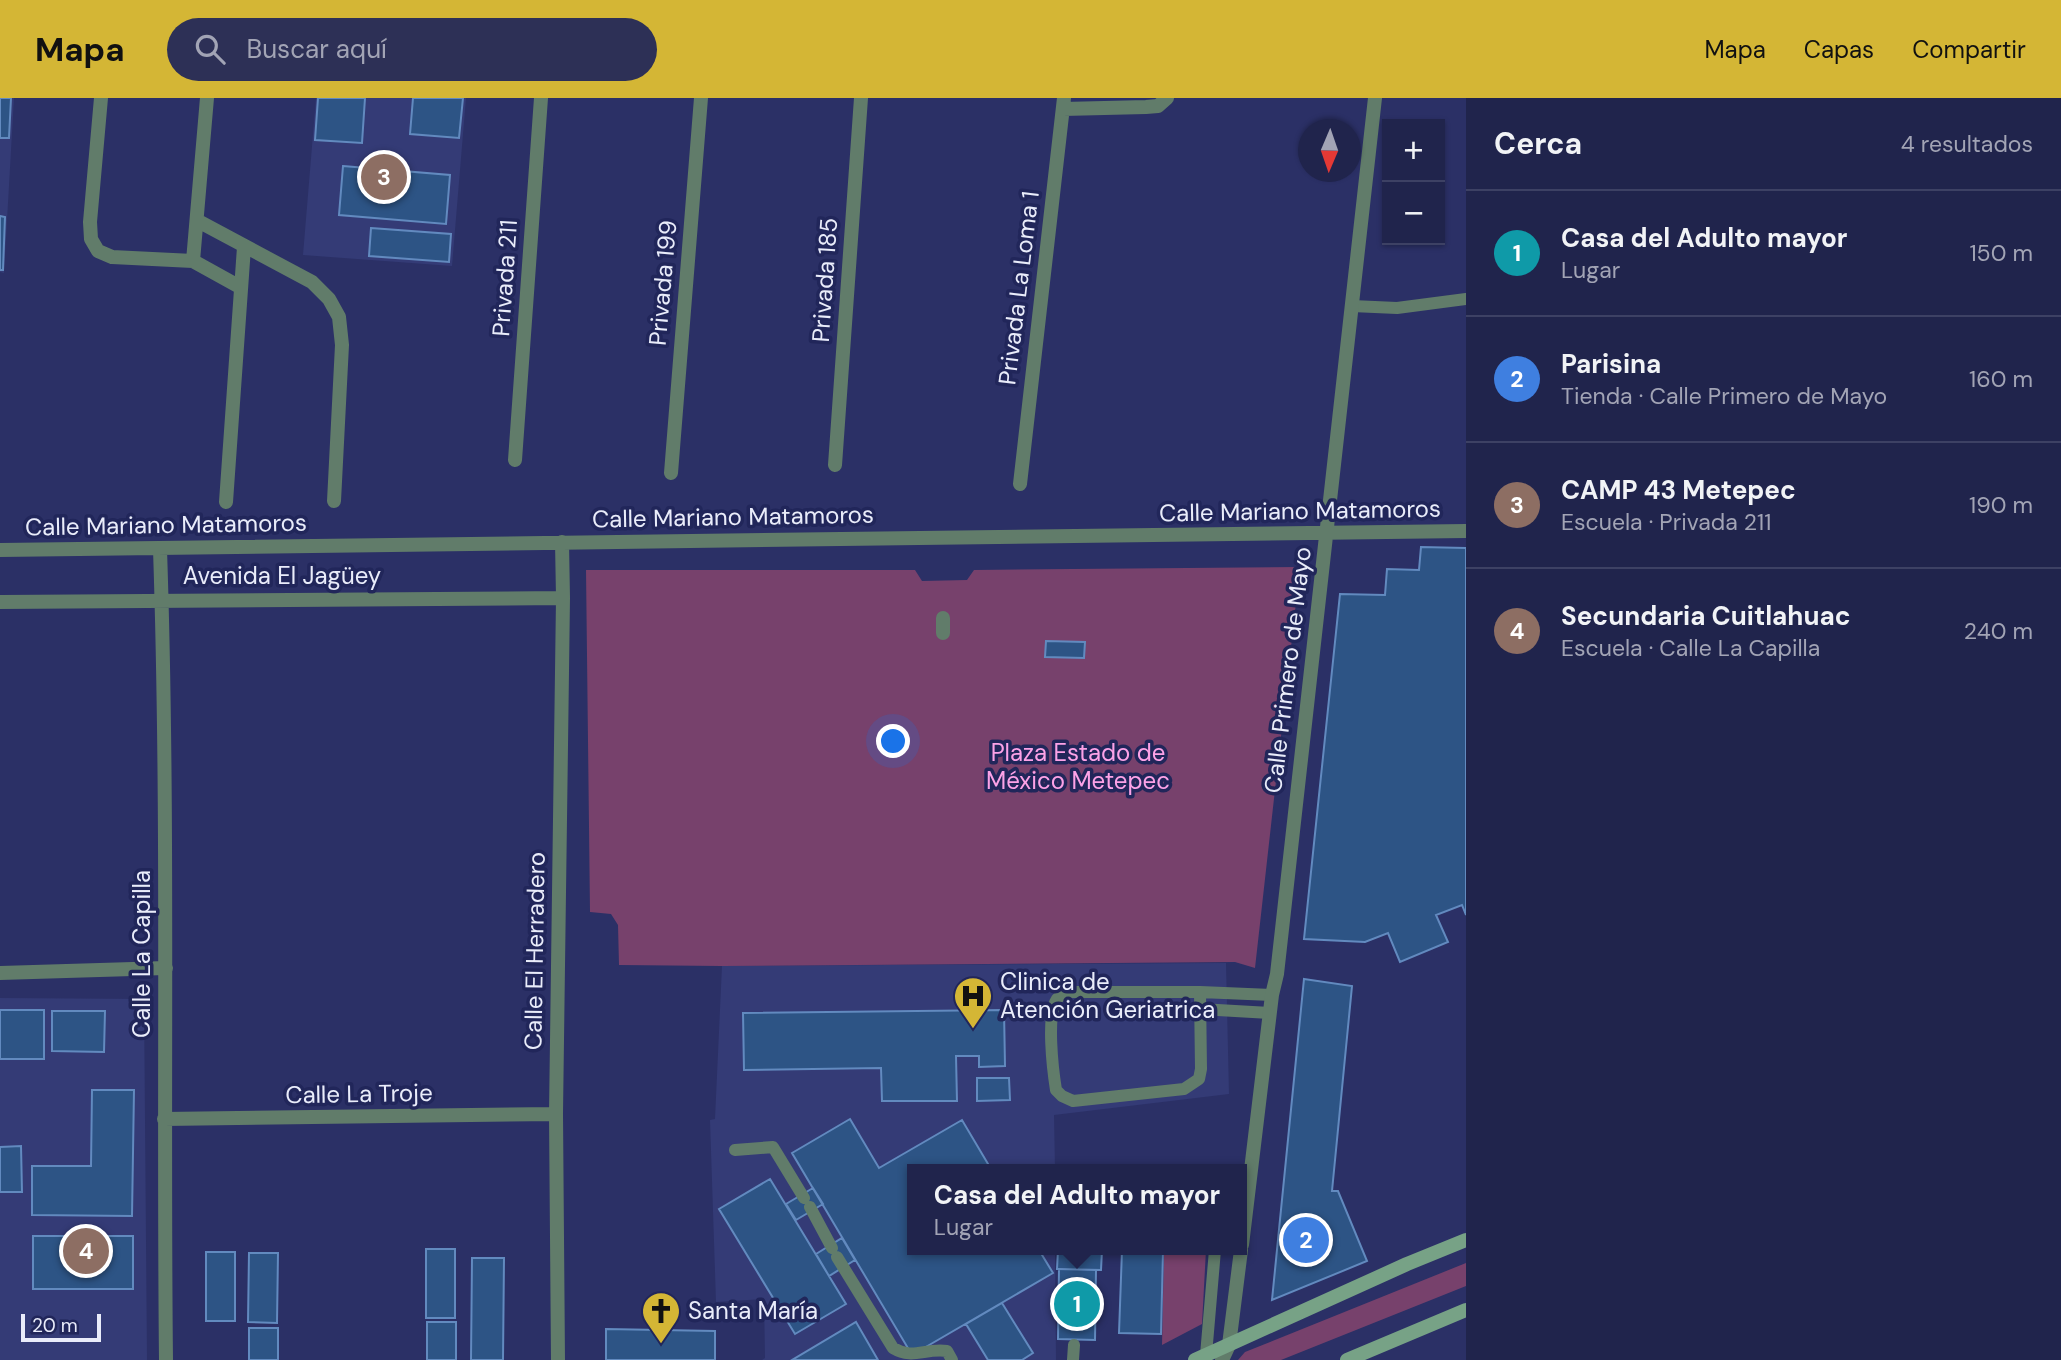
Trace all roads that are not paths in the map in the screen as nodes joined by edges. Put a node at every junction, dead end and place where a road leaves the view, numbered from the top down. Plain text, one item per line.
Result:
1 (101, 98) edge
2 (207, 98) edge
3 (541, 98) edge
4 (701, 98) edge
5 (861, 98) edge
6 (1167, 98) edge
7 (1375, 98) edge
8 (1063, 103) edge
9 (198, 221) junction
10 (244, 247) junction
11 (193, 261) junction
12 (240, 288) junction
13 (1466, 299) edge
14 (1352, 306) junction
15 (515, 460) dead end
16 (835, 464) dead end
17 (671, 472) dead end
18 (1020, 484) dead end
19 (334, 501) dead end
20 (226, 502) dead end
21 (1466, 531) edge
22 (1327, 534) junction
23 (562, 542) junction
24 (160, 548) junction
25 (0, 550) edge
26 (563, 598) junction
27 (162, 599) junction
28 (0, 602) edge
29 (166, 968) junction
30 (0, 973) edge
31 (1200, 992) junction
32 (1272, 995) junction
33 (1200, 1009) junction
34 (1270, 1013) junction
35 (556, 1114) junction
36 (164, 1119) junction
37 (735, 1150) dead end
38 (1247, 1199) edge
39 (1466, 1240) edge
40 (1214, 1255) edge
41 (1240, 1255) edge
42 (1466, 1310) edge
43 (1074, 1345) dead end
44 (1229, 1345) junction
45 (1200, 1358) edge
46 (166, 1360) edge
47 (558, 1360) edge
48 (952, 1360) edge
49 (1073, 1360) edge
50 (1222, 1360) edge
51 (1347, 1360) edge

1 - 11 street
2 - 9 street
3 - 15 street, Privada 211
4 - 17 street, Privada 199
5 - 16 street, Privada 185
6 - 8 street
7 - 14 street, Calle Primero de Mayo
8 - 18 street, Privada La Loma 1
9 - 10 street
9 - 11 street
10 - 12 street
10 - 19 street
11 - 12 street
12 - 20 street
13 - 14 lane
14 - 22 street, Calle Primero de Mayo
21 - 22 street, Calle Mariano Matamoros
22 - 23 street, Calle Mariano Matamoros
22 - 32 street, Calle Primero de Mayo
23 - 24 street, Calle Mariano Matamoros
23 - 26 street, Calle El Herradero
24 - 25 street, Calle Mariano Matamoros
24 - 27 street, Calle La Capilla
26 - 27 street, Avenida El Jagüey
26 - 35 street, Calle El Herradero
27 - 28 street, Avenida El Jagüey
27 - 29 street, Calle La Capilla
29 - 30 street
29 - 36 street, Calle La Capilla
31 - 32 lane
31 - 33 lane
31 - 33 lane
32 - 34 street, Calle Primero de Mayo
33 - 34 lane
34 - 38 street, Calle Primero de Mayo
35 - 36 street, Calle La Troje
35 - 47 street, Calle El Herradero
36 - 46 street, Calle La Capilla
37 - 48 lane
39 - 44 street
40 - 45 lane
41 - 44 street, Calle Primero de Mayo
42 - 51 street
43 - 49 lane
44 - 45 street
44 - 50 street, Calle Primero de Mayo

